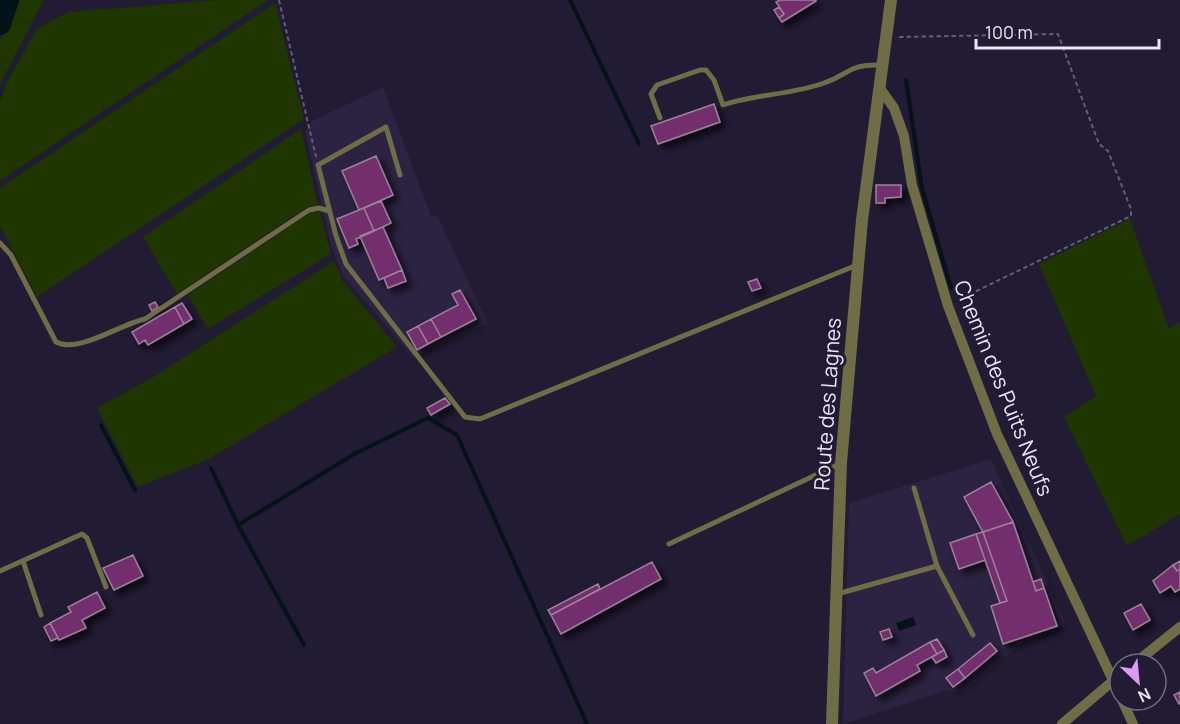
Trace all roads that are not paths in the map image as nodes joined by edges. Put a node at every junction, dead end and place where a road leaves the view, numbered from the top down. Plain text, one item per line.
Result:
1 (891, 0) edge
2 (883, 65) junction
3 (879, 87) junction
4 (660, 118) dead end
5 (400, 175) dead end
6 (329, 211) junction
7 (0, 243) edge
8 (858, 265) junction
9 (841, 463) junction
10 (914, 488) dead end
11 (669, 544) dead end
12 (23, 561) junction
13 (937, 566) junction
14 (0, 571) edge
15 (106, 587) dead end
16 (834, 595) junction
17 (41, 615) dead end
18 (1180, 627) edge
19 (973, 635) dead end
20 (1149, 652) edge
21 (1108, 660) edge
22 (1108, 686) edge
23 (832, 724) edge
24 (1062, 724) edge

1 - 2 street, Route des Lagnes
2 - 3 street, Route des Lagnes
2 - 4 lane
3 - 8 street, Route des Lagnes
3 - 21 street, Chemin des Puits Neufs
5 - 6 lane
6 - 7 lane
6 - 8 lane
8 - 9 street, Route des Lagnes
9 - 11 lane
9 - 16 street, Route des Lagnes
10 - 13 lane
12 - 14 lane
12 - 15 lane
12 - 17 lane
13 - 16 lane
13 - 19 lane
16 - 23 street, Route des Lagnes
18 - 20 street
22 - 24 street

